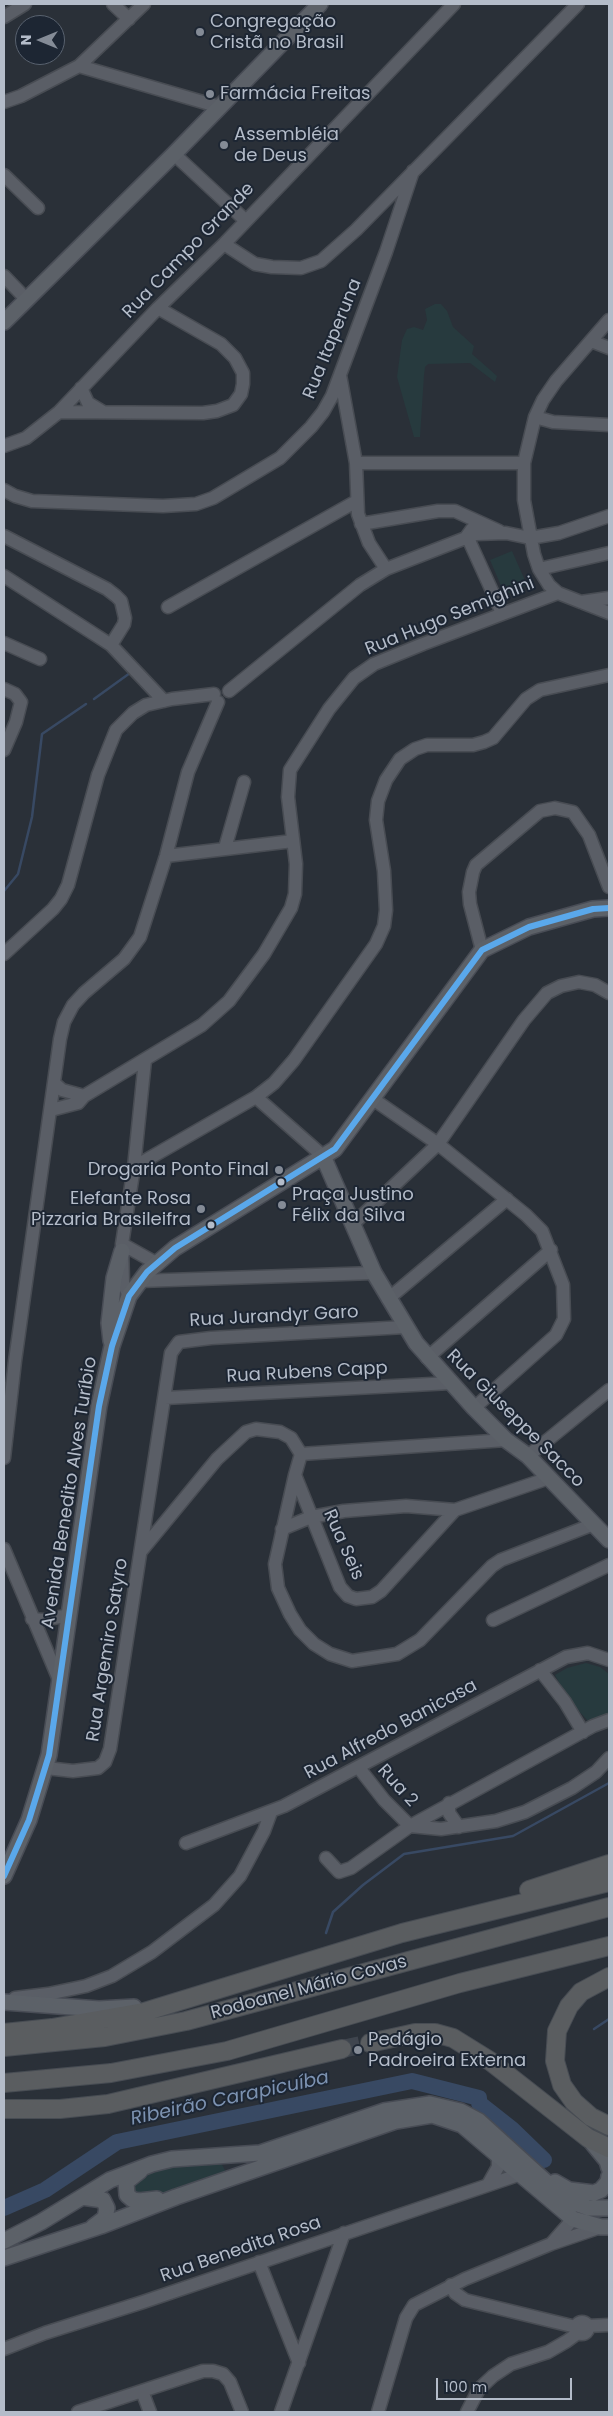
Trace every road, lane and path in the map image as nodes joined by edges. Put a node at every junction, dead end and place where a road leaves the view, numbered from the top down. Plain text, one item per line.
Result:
1 (25, 4) edge
2 (113, 4) edge
3 (144, 4) edge
4 (320, 4) edge
5 (454, 4) edge
6 (578, 4) edge
7 (4, 17) edge
8 (129, 19) junction
9 (79, 66) junction
10 (4, 102) edge
11 (220, 107) junction
12 (174, 154) junction
13 (413, 171) junction
14 (4, 175) edge
15 (38, 208) dead end
16 (245, 220) junction
17 (224, 244) junction
18 (4, 276) edge
19 (27, 300) junction
20 (158, 308) junction
21 (609, 320) edge
22 (4, 322) edge
23 (591, 341) junction
24 (609, 348) edge
25 (340, 374) junction
26 (81, 388) junction
27 (59, 412) junction
28 (103, 412) junction
29 (535, 417) junction
30 (609, 426) edge
31 (4, 446) edge
32 (356, 463) junction
33 (524, 463) junction
34 (4, 490) edge
35 (356, 502) junction
36 (609, 516) edge
37 (470, 517) junction
38 (361, 524) junction
39 (506, 534) junction
40 (4, 536) edge
41 (467, 536) junction
42 (530, 538) junction
43 (609, 552) edge
44 (386, 569) junction
45 (539, 569) junction
46 (4, 576) edge
47 (558, 593) junction
48 (609, 598) edge
49 (579, 602) junction
50 (168, 607) dead end
51 (502, 613) junction
52 (609, 614) edge
53 (4, 643) edge
54 (111, 645) junction
55 (40, 659) dead end
56 (609, 675) edge
57 (9, 691) edge
58 (216, 698) junction
59 (164, 701) junction
60 (7, 735) edge
61 (4, 750) edge
62 (244, 782) dead end
63 (293, 841) junction
64 (225, 848) junction
65 (166, 856) junction
66 (609, 886) edge
67 (609, 908) edge
68 (6, 947) edge
69 (482, 950) junction
70 (609, 992) edge
71 (145, 1060) junction
72 (54, 1083) junction
73 (84, 1096) junction
74 (256, 1097) junction
75 (373, 1098) junction
76 (50, 1110) junction
77 (438, 1144) junction
78 (323, 1156) junction
79 (134, 1167) junction
80 (507, 1199) junction
81 (352, 1224) junction
82 (122, 1248) junction
83 (551, 1250) junction
84 (156, 1263) junction
85 (374, 1272) junction
86 (140, 1281) junction
87 (129, 1296) junction
88 (388, 1299) junction
89 (405, 1327) junction
90 (112, 1346) junction
91 (427, 1358) junction
92 (451, 1383) junction
93 (609, 1390) edge
94 (165, 1398) junction
95 (474, 1408) junction
96 (506, 1440) junction
97 (300, 1454) junction
98 (528, 1456) junction
99 (4, 1458) edge
100 (295, 1475) junction
101 (549, 1478) junction
102 (455, 1510) junction
103 (311, 1517) junction
104 (594, 1524) junction
105 (282, 1530) junction
106 (609, 1539) edge
107 (4, 1549) edge
108 (142, 1550) junction
109 (609, 1565) edge
110 (70, 1615) junction
111 (32, 1619) junction
112 (493, 1620) dead end
113 (609, 1660) edge
114 (540, 1670) junction
115 (60, 1682) junction
116 (607, 1724) edge
117 (584, 1732) junction
118 (609, 1758) edge
119 (46, 1768) junction
120 (359, 1768) junction
121 (449, 1803) junction
122 (271, 1812) junction
123 (410, 1826) junction
124 (459, 1827) junction
125 (186, 1844) dead end
126 (326, 1858) dead end
127 (609, 1864) edge
128 (4, 1876) edge
129 (609, 1882) edge
130 (609, 1907) edge
131 (402, 1933) junction
132 (609, 1946) edge
133 (609, 1977) edge
134 (184, 1998) junction
135 (4, 2001) edge
136 (4, 2033) edge
137 (370, 2043) tunnel mouth
138 (4, 2048) edge
139 (342, 2049) tunnel mouth
140 (4, 2083) edge
141 (4, 2109) edge
142 (609, 2126) edge
143 (588, 2138) junction
144 (609, 2148) edge
145 (498, 2154) junction
146 (152, 2164) junction
147 (609, 2168) edge
148 (528, 2173) junction
149 (609, 2176) edge
150 (489, 2183) junction
151 (176, 2197) junction
152 (81, 2198) junction
153 (609, 2208) edge
154 (573, 2219) junction
155 (605, 2227) edge
156 (90, 2229) junction
157 (344, 2233) junction
158 (4, 2241) edge
159 (550, 2244) junction
160 (4, 2249) edge
161 (27, 2249) junction
162 (4, 2258) edge
163 (259, 2262) junction
164 (4, 2264) edge
165 (451, 2285) junction
166 (609, 2325) edge
167 (580, 2329) junction
168 (4, 2349) edge
169 (299, 2363) junction
170 (142, 2391) junction
171 (78, 2412) edge
172 (150, 2412) edge
173 (242, 2412) edge
174 (281, 2412) edge
175 (378, 2412) edge
176 (467, 2412) edge

1 - 7 street
2 - 8 street
3 - 8 street
4 - 11 main road
5 - 16 street, Rua Campo Grande
6 - 13 street
8 - 9 street
9 - 10 street
9 - 11 street
11 - 12 main road
12 - 16 street
12 - 19 main road
13 - 17 street
13 - 25 street, Rua Itaperuna
14 - 15 street
16 - 17 street, Rua Campo Grande
17 - 20 street, Rua Campo Grande
18 - 19 street
19 - 22 main road
20 - 26 street, Rua Campo Grande
20 - 28 street
21 - 23 street
23 - 24 street
23 - 29 street
25 - 32 street
25 - 34 street, Rua Itaperuna
26 - 27 street, Rua Campo Grande
26 - 28 street
27 - 28 street
27 - 31 street, Rua Campo Grande
29 - 30 street
29 - 33 street
32 - 33 street
32 - 35 street
33 - 42 street
35 - 38 street
35 - 50 street
36 - 42 street
37 - 38 street
37 - 39 street
37 - 41 street
38 - 44 street
39 - 41 street
39 - 42 street
40 - 54 street
41 - 44 street
41 - 51 street
42 - 45 street
43 - 45 street
44 - 58 street
45 - 47 street
46 - 54 street
47 - 49 street
47 - 51 street, Rua Hugo Semighini
48 - 49 street
49 - 52 street
51 - 63 street, Rua Hugo Semighini
53 - 55 street
54 - 59 street
56 - 74 street
57 - 60 street
58 - 59 street
58 - 65 street
59 - 68 street
60 - 61 street
62 - 64 street
63 - 64 street
63 - 71 street, Rua Hugo Semighini
64 - 65 street
65 - 72 street
66 - 69 street
67 - 69 main road, Avenida Benedito Alves Turíbio
69 - 75 main road, Avenida Benedito Alves Turíbio
70 - 77 street
71 - 73 street, Rua Hugo Semighini
71 - 79 street
72 - 73 street
72 - 76 street
73 - 76 street, Rua Hugo Semighini
74 - 78 street
74 - 79 street
75 - 77 street
75 - 78 main road, Avenida Benedito Alves Turíbio
76 - 99 street
77 - 80 street
77 - 81 street
78 - 81 main road, Rua Giuseppe Sacco
78 - 84 main road, Avenida Benedito Alves Turíbio
79 - 82 street
80 - 83 street
80 - 88 street
81 - 85 main road, Rua Giuseppe Sacco
82 - 84 street
82 - 87 street
82 - 90 main road
83 - 91 street
83 - 95 street
84 - 86 main road, Avenida Benedito Alves Turíbio
85 - 86 street
85 - 88 main road, Rua Giuseppe Sacco
86 - 87 main road, Avenida Benedito Alves Turíbio
87 - 90 main road, Avenida Benedito Alves Turíbio
88 - 89 main road, Rua Giuseppe Sacco
89 - 91 main road, Rua Giuseppe Sacco
89 - 94 street, Rua Jurandyr Garo
90 - 110 main road, Avenida Benedito Alves Turíbio
91 - 92 main road, Rua Giuseppe Sacco
92 - 94 street, Rua Rubens Capp
92 - 95 main road, Rua Giuseppe Sacco
93 - 98 street
94 - 108 street, Rua Jurandyr Garo
95 - 96 main road, Rua Giuseppe Sacco
96 - 97 street
96 - 98 main road, Rua Giuseppe Sacco
97 - 100 street
97 - 108 street, Rua Argemiro Satyro
98 - 101 main road, Rua Giuseppe Sacco
100 - 103 street, Rua Seis
100 - 105 street
101 - 102 street
101 - 104 main road, Rua Giuseppe Sacco
102 - 103 street
102 - 103 street, Rua Seis
103 - 105 street
104 - 105 street
104 - 106 main road, Rua Giuseppe Sacco
107 - 111 street
108 - 119 street, Rua Argemiro Satyro
109 - 112 street
110 - 111 street
110 - 115 main road, Avenida Benedito Alves Turíbio
111 - 115 street
113 - 114 street, Rua Alfredo Banicasa
114 - 117 street
114 - 120 street, Rua Alfredo Banicasa
115 - 119 main road, Avenida Benedito Alves Turíbio
116 - 117 street
117 - 121 street
118 - 124 street
119 - 128 main road, Avenida Benedito Alves Turíbio
120 - 122 street, Rua Alfredo Banicasa
120 - 123 street, Rua 2
121 - 123 street
121 - 124 street
122 - 125 street, Rua Alfredo Banicasa
122 - 135 street
123 - 124 street
123 - 126 street
127 - 131 highway
129 - 131 highway
130 - 138 highway, Rodoanel Mário Covas
131 - 134 highway
132 - 140 highway, Rodoanel Mário Covas
133 - 142 highway
134 - 135 main road
134 - 136 highway
137 - 143 highway
139 - 141 highway
143 - 144 highway
143 - 147 main road
145 - 148 main road
145 - 150 street
145 - 151 main road
146 - 148 main road
146 - 151 main road
146 - 152 main road
148 - 149 main road
148 - 150 street, Rua Benedita Rosa
148 - 153 main road
148 - 154 main road
150 - 157 street, Rua Benedita Rosa
151 - 156 main road
152 - 156 main road
152 - 158 main road
152 - 160 main road
154 - 155 main road
154 - 159 street
155 - 159 street
156 - 161 main road
157 - 163 street, Rua Benedita Rosa
157 - 169 street
159 - 165 street
161 - 162 main road
161 - 164 street
163 - 168 street, Rua Benedita Rosa
163 - 169 street
165 - 167 street
165 - 175 street
166 - 167 street
167 - 176 street
169 - 174 street
170 - 171 street
170 - 172 street
170 - 173 street

